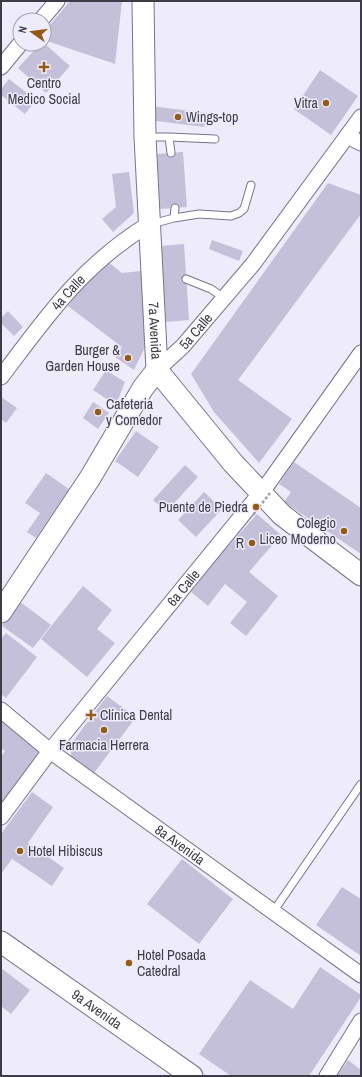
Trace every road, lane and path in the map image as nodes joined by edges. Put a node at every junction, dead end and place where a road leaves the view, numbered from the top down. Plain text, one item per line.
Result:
1 (57, 1) edge
2 (143, 1) edge
3 (48, 12) edge
4 (13, 52) edge
5 (1, 67) edge
6 (361, 117) edge
7 (347, 136) junction
8 (145, 137) junction
9 (168, 137) junction
10 (215, 139) dead end
11 (361, 143) edge
12 (171, 153) dead end
13 (250, 185) dead end
14 (175, 208) dead end
15 (174, 218) junction
16 (149, 224) junction
17 (186, 279) dead end
18 (224, 298) junction
19 (361, 353) edge
20 (158, 370) junction
21 (1, 377) edge
22 (265, 493) junction
23 (253, 515) dead end
24 (361, 575) edge
25 (1, 612) edge
26 (1, 710) edge
27 (50, 751) junction
28 (361, 784) edge
29 (1, 817) edge
30 (272, 912) junction
31 (1, 942) edge
32 (361, 975) edge
33 (361, 1021) edge
34 (192, 1076) edge
35 (327, 1076) edge

1 - 3 street
2 - 8 main road, 7a Avenida
4 - 5 street
6 - 7 street, 5a Calle
7 - 11 street
7 - 18 street, 5a Calle
8 - 9 lane
8 - 16 main road, 7a Avenida
9 - 10 lane
9 - 12 lane
13 - 15 lane
14 - 15 lane
15 - 16 lane
16 - 20 main road, 7a Avenida
16 - 21 street, 4a Calle
17 - 18 lane
18 - 20 street, 5a Calle
19 - 22 street, 6a Calle
20 - 22 main road, 7a Avenida
20 - 25 main road, 5a Calle
22 - 23 path, bridge
22 - 24 main road, 7a Avenida
22 - 27 street, 6a Calle
26 - 27 street, 8a Avenida
27 - 29 street, 6a Calle
27 - 30 street, 8a Avenida
28 - 30 lane
30 - 32 street, 8a Avenida
31 - 34 main road, 9a Avenida
33 - 35 street

